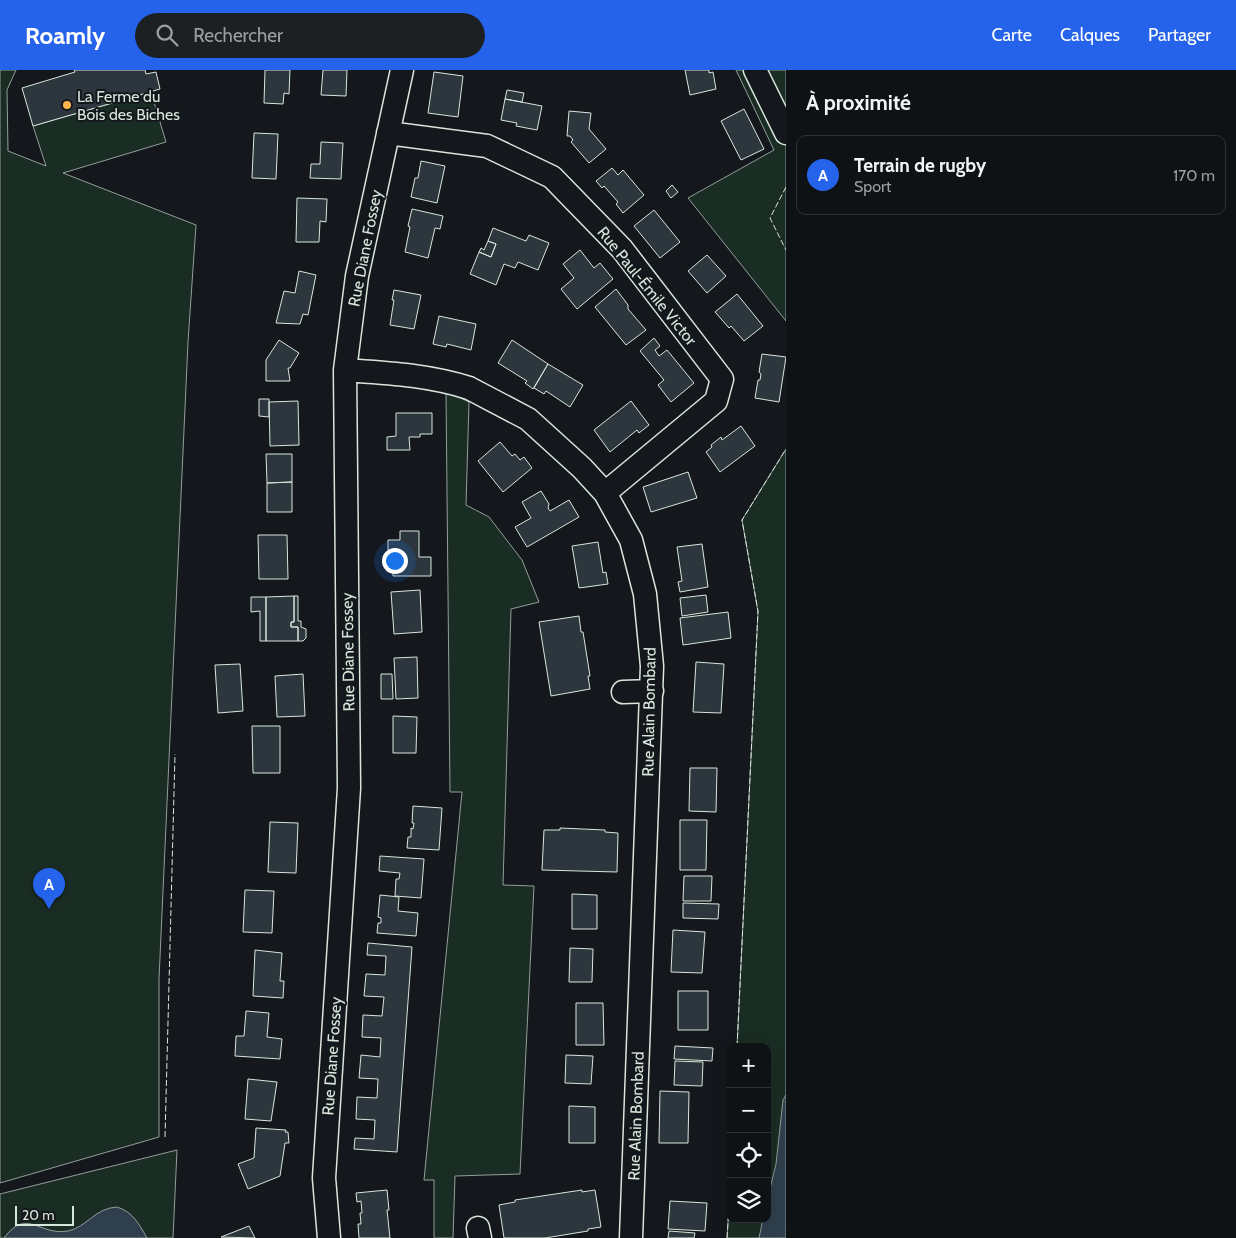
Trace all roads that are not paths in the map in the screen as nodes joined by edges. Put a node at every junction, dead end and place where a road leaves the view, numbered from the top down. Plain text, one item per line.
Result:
1 (402, 70) edge
2 (755, 70) edge
3 (778, 95) edge
4 (388, 133) junction
5 (786, 133) edge
6 (345, 370) junction
7 (605, 493) junction
8 (652, 691) junction
9 (623, 692) dead end
10 (329, 1238) edge
11 (631, 1238) edge

1 - 4 street, Rue Diane Fossey
2 - 3 street
3 - 5 street
4 - 6 street, Rue Diane Fossey
4 - 7 street, Rue Paul-Émile Victor
6 - 7 street, Rue Alain Bombard
6 - 10 street, Rue Diane Fossey
7 - 8 street, Rue Alain Bombard
8 - 9 street
8 - 11 street, Rue Alain Bombard

